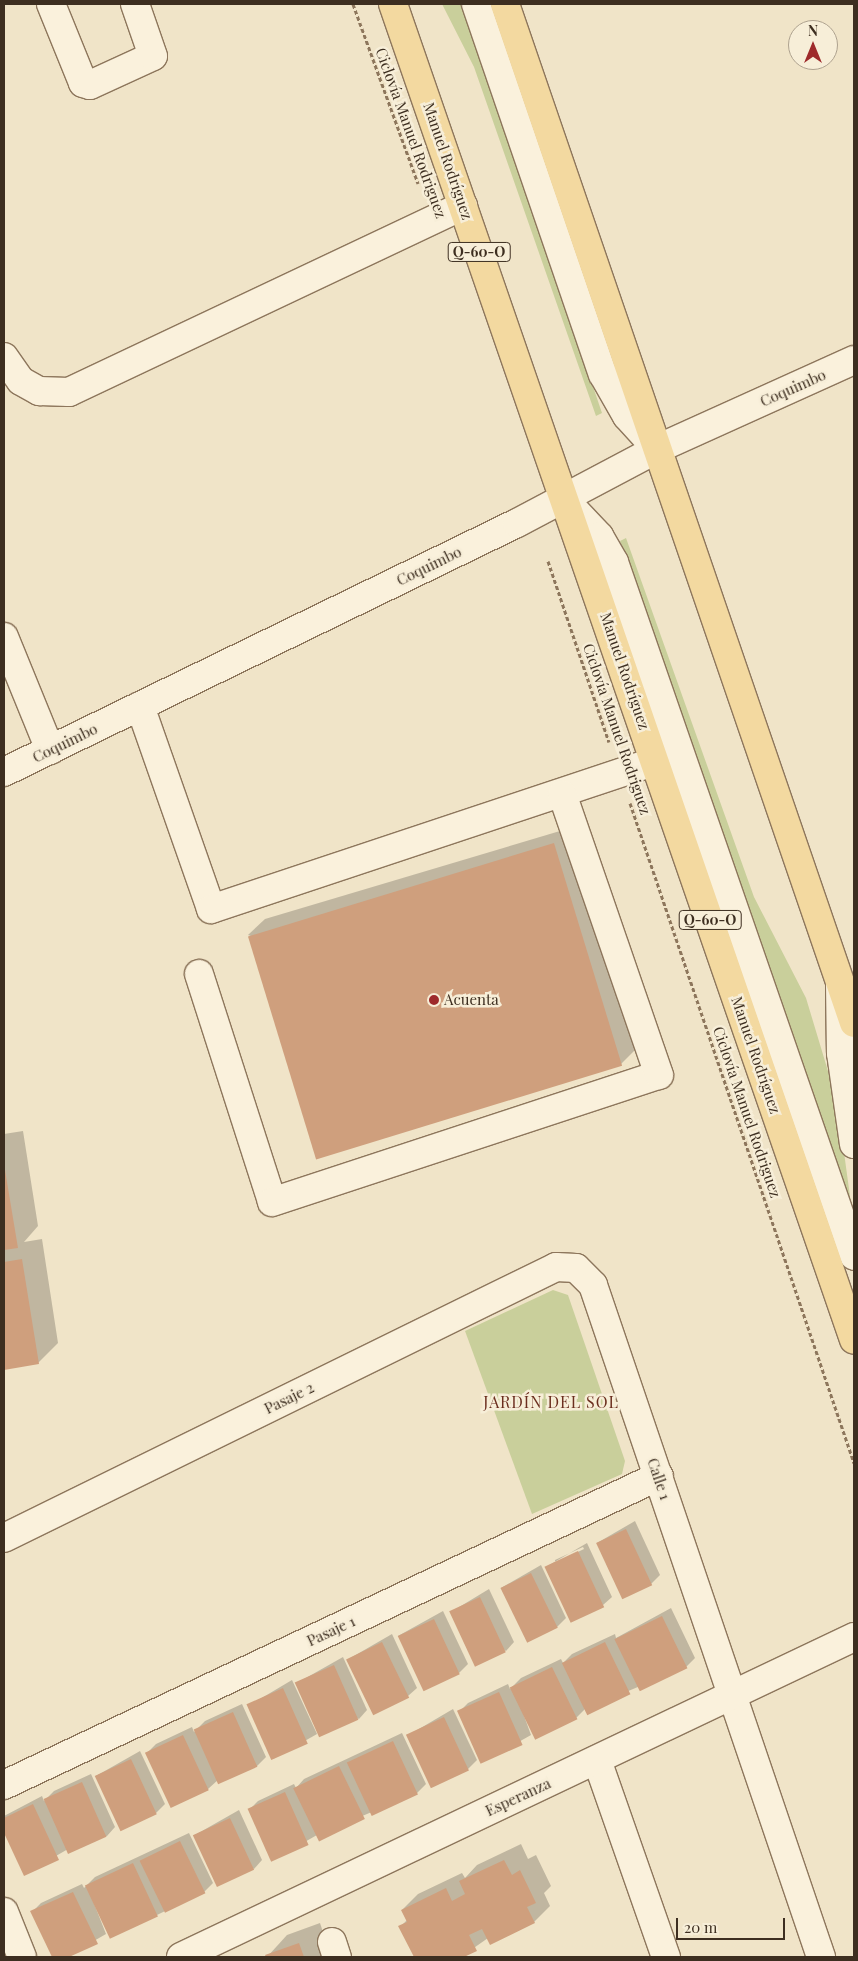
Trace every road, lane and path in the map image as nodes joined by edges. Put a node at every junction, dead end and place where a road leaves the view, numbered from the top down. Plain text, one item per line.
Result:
1 (51, 4) edge
2 (136, 4) edge
3 (353, 4) edge
4 (393, 4) edge
5 (476, 4) edge
6 (505, 4) edge
7 (463, 206) junction
8 (431, 222) junction
9 (4, 357) edge
10 (854, 360) edge
11 (657, 449) junction
12 (565, 500) junction
13 (534, 515) junction
14 (4, 637) edge
15 (140, 706) junction
16 (50, 750) junction
17 (655, 761) junction
18 (4, 772) edge
19 (620, 774) junction
20 (562, 794) junction
21 (199, 974) dead end
22 (840, 982) junction
23 (854, 1023) edge
24 (854, 1144) edge
25 (854, 1256) edge
26 (576, 1268) joint
27 (854, 1340) edge
28 (854, 1463) edge
29 (659, 1476) junction
30 (4, 1538) edge
31 (854, 1637) edge
32 (733, 1694) junction
33 (597, 1760) junction
34 (4, 1785) edge
35 (4, 1912) edge
36 (22, 1957) edge
37 (181, 1957) edge
38 (666, 1957) edge
39 (821, 1957) edge

1 - 2 street
3 - 8 path, Ciclovía Manuel Rodriguez
4 - 7 main road, Manuel Rodríguez / Q-60-O
5 - 11 street
6 - 11 main road
7 - 8 street
7 - 12 main road, Manuel Rodríguez / Q-60-O
8 - 9 street
10 - 11 street, Coquimbo
11 - 12 street, Coquimbo
11 - 22 main road
12 - 13 street, Coquimbo
12 - 17 main road, Manuel Rodríguez / Q-60-O
12 - 25 street
13 - 15 street, Coquimbo
13 - 19 path, Ciclovía Manuel Rodriguez
14 - 16 street
15 - 16 street, Coquimbo
15 - 20 street
16 - 18 street, Coquimbo
17 - 19 street
17 - 27 main road, Manuel Rodríguez / Q-60-O
19 - 20 street
19 - 28 path, Ciclovía Manuel Rodriguez
20 - 21 street
22 - 23 main road
22 - 24 street
26 - 29 street, Calle 1
26 - 30 street, Pasaje 2
29 - 32 street, Calle 1
29 - 34 street, Pasaje 1
31 - 32 street, Esperanza
32 - 33 street, Esperanza
32 - 39 street, Calle 1
33 - 37 street, Esperanza
33 - 38 street
35 - 36 street

